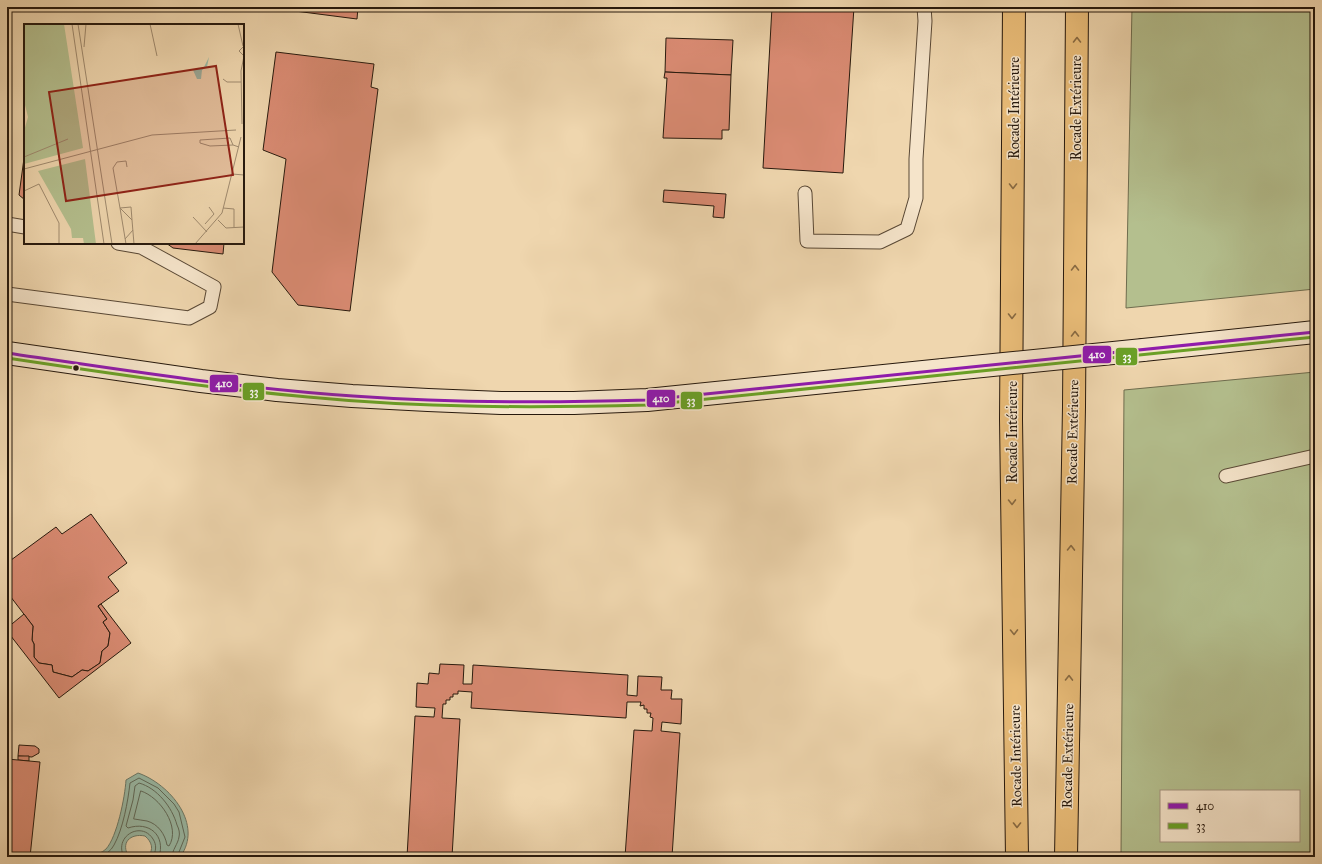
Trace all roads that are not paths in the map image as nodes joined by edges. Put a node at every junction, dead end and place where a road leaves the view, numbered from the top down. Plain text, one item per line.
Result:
1 (924, 7) edge
2 (1014, 7) edge
3 (1077, 7) edge
4 (805, 193) dead end
5 (7, 224) edge
6 (24, 227) edge
7 (124, 244) edge
8 (7, 294) edge
9 (1315, 332) edge
10 (7, 353) edge
11 (1315, 456) edge
12 (1226, 476) dead end
13 (1017, 857) edge
14 (1066, 857) edge

1 - 4 lane
2 -> 13 highway, Rocade Intérieure
14 -> 3 highway, Rocade Extérieure
5 - 6 lane
7 - 8 lane
9 - 10 main road, bridge
11 - 12 lane

